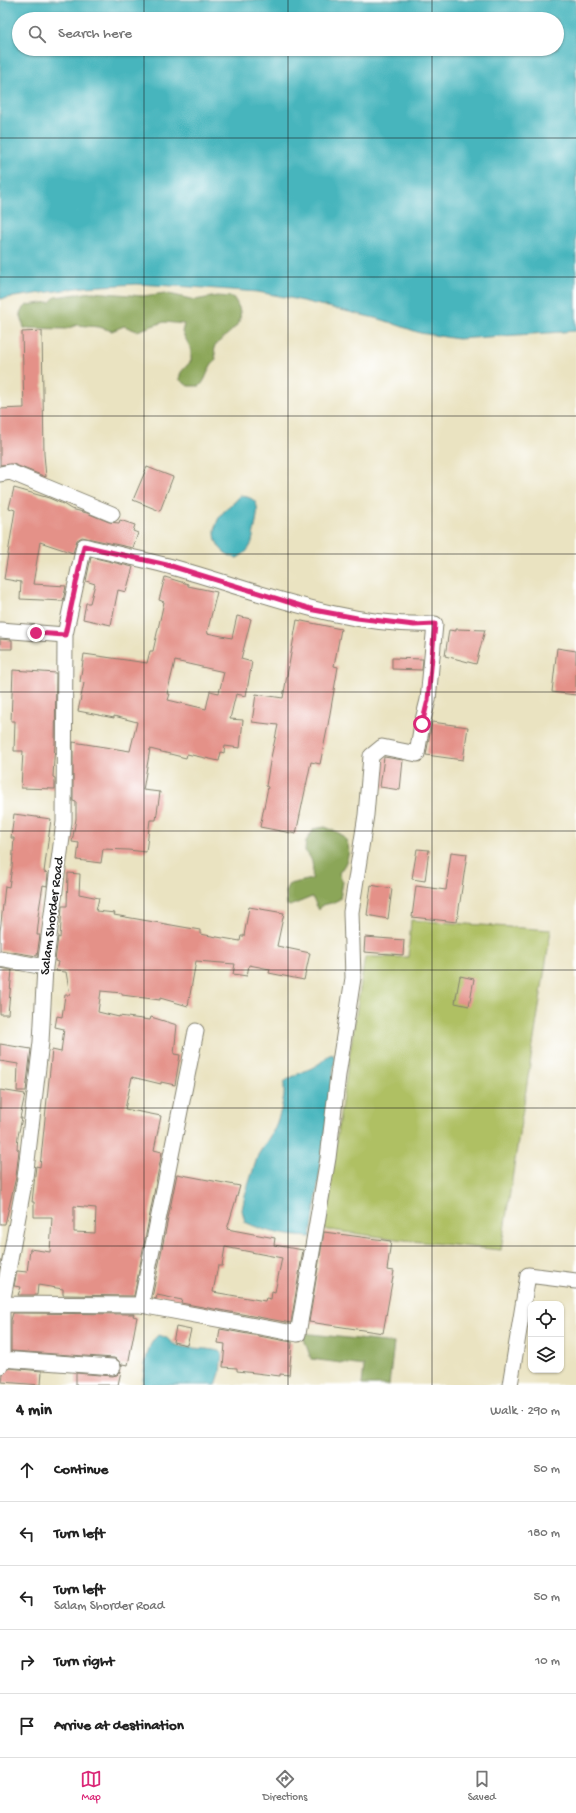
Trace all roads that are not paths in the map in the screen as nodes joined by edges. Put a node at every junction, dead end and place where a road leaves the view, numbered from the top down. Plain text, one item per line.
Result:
1 (0, 474) edge
2 (112, 514) dead end
3 (0, 630) edge
4 (65, 635) junction
5 (0, 958) edge
6 (46, 967) junction
7 (196, 1031) dead end
8 (576, 1281) edge
9 (2, 1285) edge
10 (2, 1304) junction
11 (142, 1305) junction
12 (1, 1363) edge
13 (113, 1367) dead end
14 (510, 1385) edge

1 - 2 street
3 - 4 street
4 - 6 street, Salam Shorder Road
4 - 11 street, Salam Shorder Road
5 - 6 street
6 - 9 street, Salam Shorder Road
7 - 11 street
8 - 14 street
9 - 10 street, Salam Shorder Road
10 - 11 street
10 - 12 street, Salam Shorder Road
12 - 13 street

